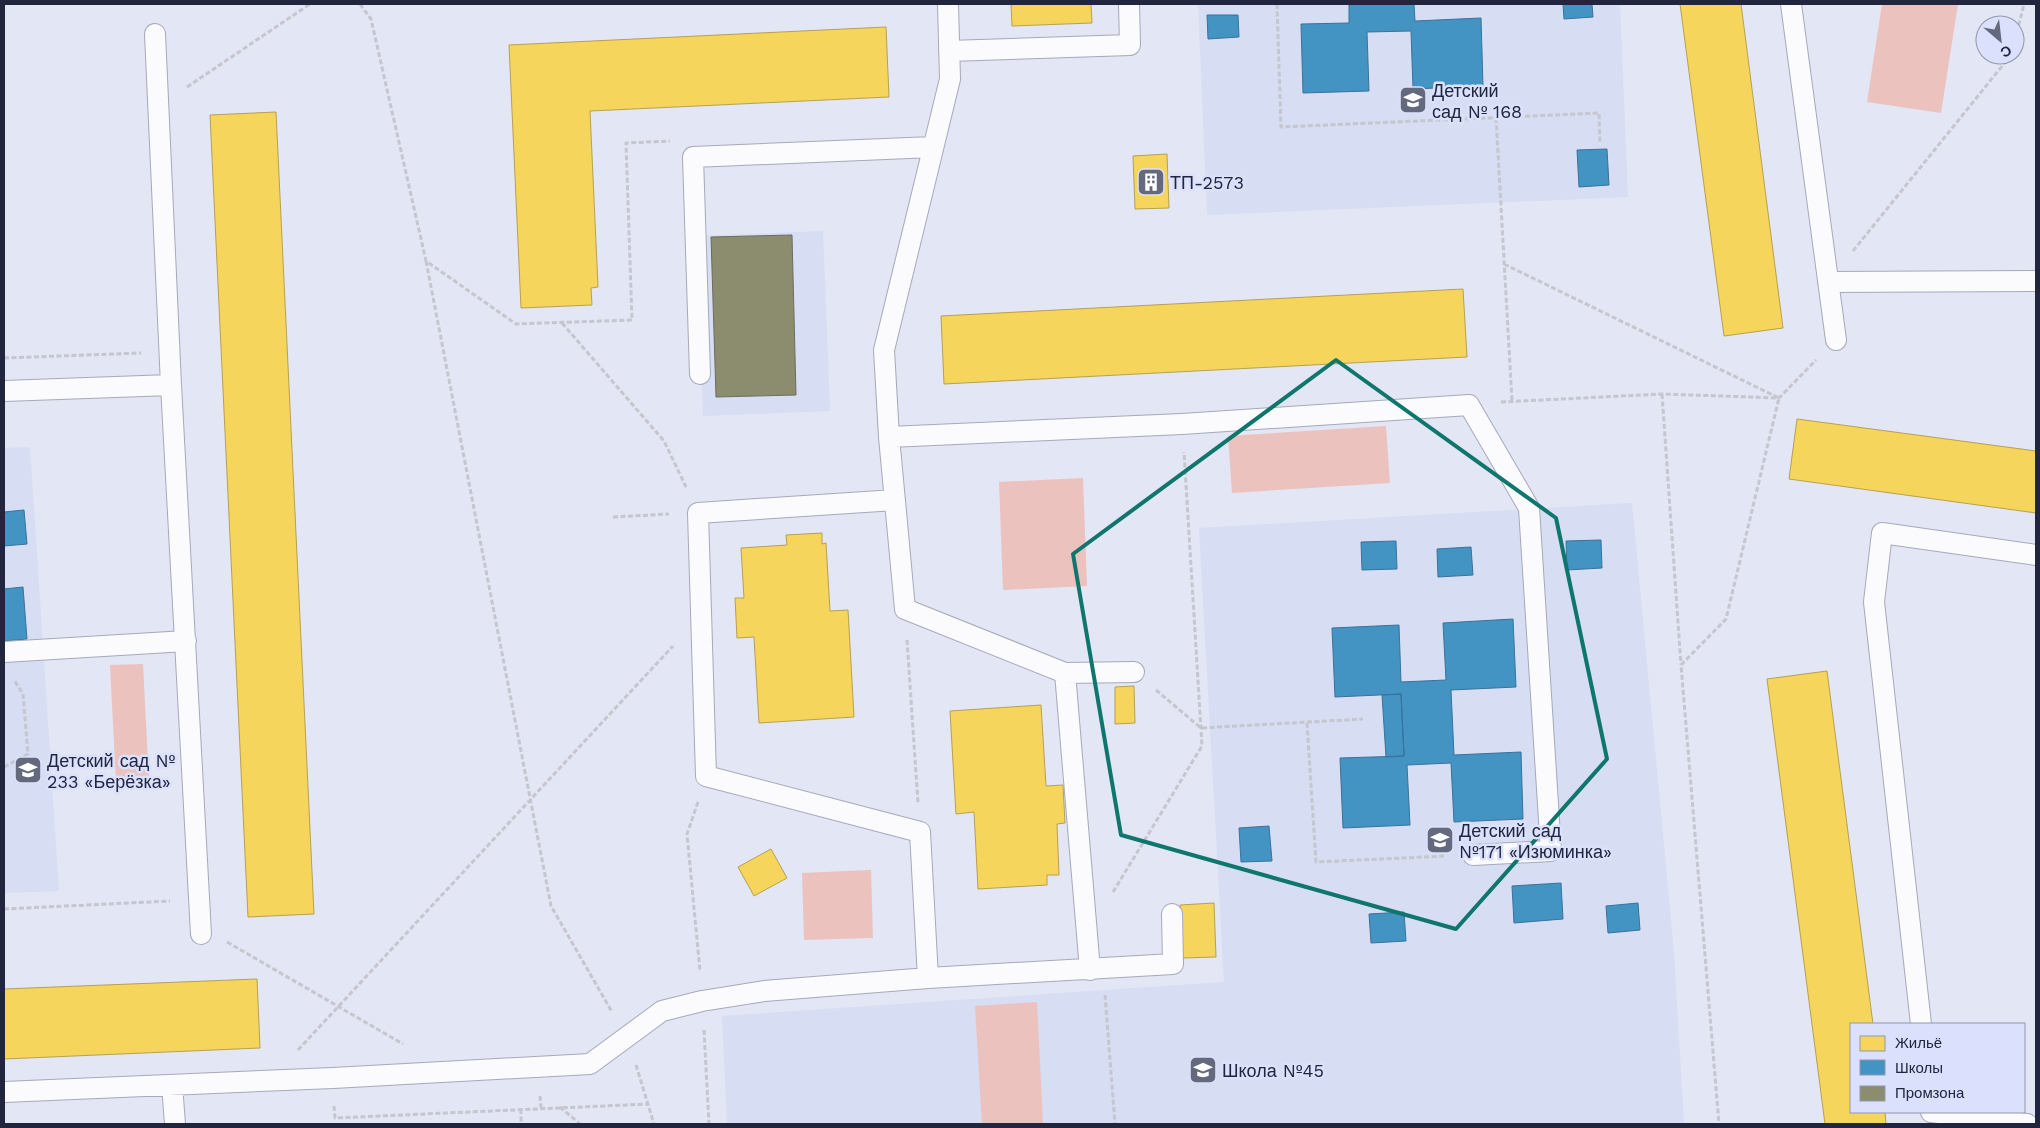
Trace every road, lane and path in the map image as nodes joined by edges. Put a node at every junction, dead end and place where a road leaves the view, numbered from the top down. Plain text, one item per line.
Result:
1 (360, 4) edge
2 (948, 4) edge
3 (1129, 4) edge
4 (1276, 4) edge
5 (1791, 4) edge
6 (155, 34) dead end
7 (950, 51) junction
8 (2002, 65) edge
9 (1496, 118) junction
10 (1600, 143) dead end
11 (933, 148) junction
12 (426, 261) junction
13 (1504, 264) junction
14 (2036, 281) edge
15 (1828, 282) junction
16 (632, 320) dead end
17 (562, 323) junction
18 (1836, 340) joint
19 (169, 352) junction
20 (4, 358) edge
21 (700, 374) dead end
22 (171, 385) junction
23 (4, 391) edge
24 (1662, 394) junction
25 (1779, 398) junction
26 (1512, 401) junction
27 (1469, 405) junction
28 (1182, 424) junction
29 (889, 437) junction
30 (895, 500) junction
31 (698, 512) junction
32 (614, 517) dead end
33 (2036, 555) edge
34 (905, 609) junction
35 (701, 616) junction
36 (186, 641) junction
37 (4, 652) edge
38 (1681, 665) junction
39 (1134, 672) joint
40 (10, 673) dead end
41 (1066, 674) junction
42 (1363, 719) dead end
43 (1308, 722) junction
44 (1201, 728) junction
45 (4, 767) edge
46 (706, 776) junction
47 (530, 801) junction
48 (920, 832) junction
49 (1473, 855) joint
50 (1112, 893) dead end
51 (199, 899) junction
52 (4, 909) edge
53 (1172, 914) dead end
54 (201, 934) dead end
55 (222, 939) dead end
56 (1097, 969) junction
57 (928, 978) junction
58 (702, 1001) junction
59 (339, 1007) junction
60 (1921, 1023) edge
61 (626, 1037) junction
62 (407, 1046) dead end
63 (333, 1078) junction
64 (271, 1080) junction
65 (172, 1084) junction
66 (4, 1092) edge
67 (648, 1104) junction
68 (560, 1106) junction
69 (521, 1109) junction
70 (1939, 1113) edge
71 (175, 1124) edge
72 (521, 1124) edge
73 (580, 1124) edge
74 (654, 1124) edge
75 (709, 1124) edge
76 (1114, 1124) edge
77 (1719, 1124) edge
78 (2027, 1124) edge

1 - 12 path
2 - 7 lane
3 - 7 lane
4 - 9 path
5 - 15 lane
6 - 19 lane
7 - 11 lane
8 - 15 path
9 - 10 path
9 - 13 path
11 - 21 lane
11 - 29 lane
12 - 17 path
12 - 47 path
13 - 25 path
13 - 26 path
14 - 15 lane
15 - 18 lane
16 - 17 path
17 - 31 path
18 - 25 path
19 - 20 path
19 - 22 lane
22 - 23 lane
22 - 36 lane
24 - 25 path
24 - 26 path
24 - 38 path
25 - 38 path
26 - 27 path
27 - 28 lane
27 - 49 lane
28 - 29 lane
28 - 44 path
29 - 30 lane
30 - 31 lane
30 - 34 lane
31 - 32 path
31 - 35 lane
33 - 60 lane
34 - 41 lane
34 - 48 path
35 - 46 lane
35 - 47 path
36 - 37 lane
36 - 51 lane
38 - 77 path
39 - 41 lane
39 - 44 path
40 - 45 path
41 - 56 lane
42 - 43 path
43 - 44 path
43 - 49 path
44 - 50 path
46 - 48 lane
46 - 58 path
47 - 59 path
47 - 61 path
48 - 57 lane
51 - 52 path
51 - 54 lane
53 - 56 lane
55 - 59 path
56 - 57 lane
56 - 76 path
57 - 58 lane
58 - 61 lane
58 - 75 path
59 - 62 path
59 - 64 path
61 - 63 lane
61 - 67 path
63 - 64 lane
63 - 69 path
64 - 65 lane
65 - 66 lane
65 - 71 lane
67 - 68 path
67 - 74 path
68 - 69 path
68 - 73 path
69 - 72 path
70 - 78 lane

